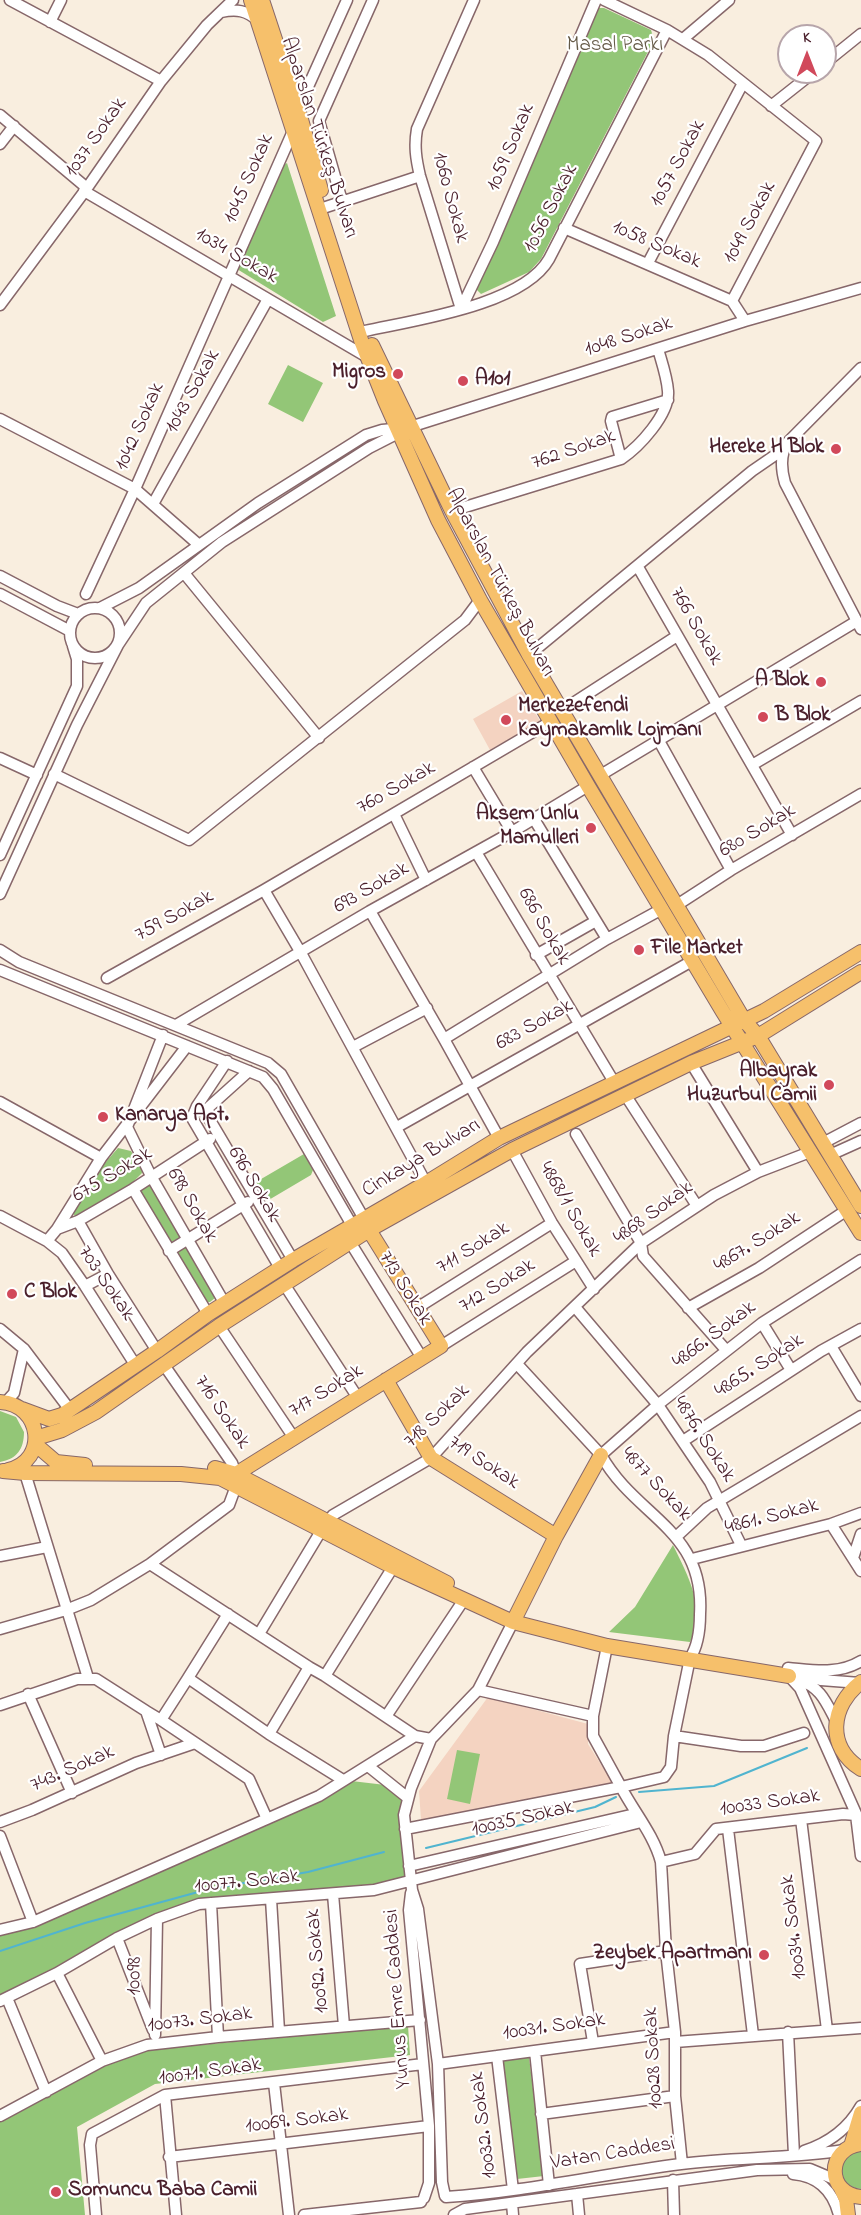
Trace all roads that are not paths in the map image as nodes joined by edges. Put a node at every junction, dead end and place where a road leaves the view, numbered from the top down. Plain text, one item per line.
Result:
1 (10, 0) edge
2 (62, 0) edge
3 (233, 0) edge
4 (251, 0) edge
5 (262, 0) edge
6 (347, 0) edge
7 (373, 0) edge
8 (474, 0) edge
9 (596, 0) edge
10 (604, 0) edge
11 (729, 0) edge
12 (220, 12) junction
13 (50, 22) junction
14 (258, 22) junction
15 (667, 30) junction
16 (861, 34) edge
17 (683, 39) junction
18 (837, 53) edge
19 (161, 81) junction
20 (744, 83) junction
21 (799, 84) edge
22 (771, 106) junction
23 (298, 109) junction
24 (0, 115) edge
25 (14, 126) junction
26 (293, 131) junction
27 (0, 144) edge
28 (420, 176) junction
29 (86, 190) junction
30 (342, 201) junction
31 (326, 207) junction
32 (564, 228) junction
33 (648, 263) junction
34 (229, 276) junction
35 (861, 288) edge
36 (268, 299) junction
37 (732, 301) junction
38 (0, 305) edge
39 (460, 309) junction
40 (745, 321) junction
41 (365, 331) junction
42 (658, 349) junction
43 (367, 357) junction
44 (861, 368) edge
45 (668, 400) junction
46 (0, 419) edge
47 (403, 430) junction
48 (784, 449) junction
49 (621, 459) junction
50 (135, 489) junction
51 (153, 504) junction
52 (452, 511) junction
53 (199, 545) junction
54 (638, 567) junction
55 (184, 573) junction
56 (0, 576) edge
57 (0, 594) edge
58 (86, 594) dead end
59 (480, 600) junction
60 (100, 608) junction
61 (78, 614) junction
62 (859, 625) edge
63 (70, 631) junction
64 (677, 636) junction
65 (118, 645) junction
66 (73, 646) junction
67 (529, 655) junction
68 (861, 701) edge
69 (718, 706) junction
70 (561, 711) junction
71 (550, 722) junction
72 (319, 738) junction
73 (658, 741) junction
74 (0, 759) edge
75 (752, 765) junction
76 (473, 767) junction
77 (54, 774) junction
78 (37, 775) junction
79 (598, 776) junction
80 (588, 786) junction
81 (861, 794) edge
82 (394, 814) junction
83 (534, 819) junction
84 (512, 832) junction
85 (792, 835) junction
86 (1, 851) edge
87 (476, 852) junction
88 (731, 870) junction
89 (426, 880) junction
90 (264, 890) junction
91 (0, 894) edge
92 (677, 905) junction
93 (662, 909) junction
94 (370, 911) junction
95 (596, 921) junction
96 (607, 939) junction
97 (0, 950) edge
98 (301, 952) junction
99 (861, 952) edge
100 (536, 955) junction
101 (693, 961) junction
102 (0, 970) edge
103 (861, 972) edge
104 (548, 975) junction
105 (106, 978) dead end
106 (427, 1008) junction
107 (789, 1017) junction
108 (578, 1023) junction
109 (739, 1023) junction
110 (176, 1025) junction
111 (163, 1035) junction
112 (758, 1036) junction
113 (444, 1039) junction
114 (742, 1043) junction
115 (187, 1046) junction
116 (353, 1047) junction
117 (227, 1061) junction
118 (691, 1063) junction
119 (776, 1065) junction
120 (249, 1071) junction
121 (614, 1082) junction
122 (469, 1085) junction
123 (626, 1096) junction
124 (0, 1102) edge
125 (861, 1123) edge
126 (127, 1127) junction
127 (397, 1127) junction
128 (218, 1134) junction
129 (576, 1134) dead end
130 (499, 1138) junction
131 (861, 1141) edge
132 (205, 1143) junction
133 (827, 1149) junction
134 (512, 1150) junction
135 (810, 1152) junction
136 (101, 1158) junction
137 (758, 1172) junction
138 (151, 1176) junction
139 (426, 1183) junction
140 (133, 1189) junction
141 (256, 1196) junction
142 (243, 1206) junction
143 (696, 1206) junction
144 (861, 1206) edge
145 (847, 1210) junction
146 (0, 1216) edge
147 (78, 1221) junction
148 (552, 1223) junction
149 (57, 1229) junction
150 (359, 1231) junction
151 (861, 1233) edge
152 (188, 1239) junction
153 (47, 1241) junction
154 (641, 1243) junction
155 (169, 1251) junction
156 (293, 1260) junction
157 (861, 1260) edge
158 (576, 1261) junction
159 (280, 1269) junction
160 (108, 1274) junction
161 (284, 1284) junction
162 (86, 1287) junction
163 (594, 1289) junction
164 (225, 1304) junction
165 (575, 1307) junction
166 (417, 1308) junction
167 (688, 1308) junction
168 (208, 1314) junction
169 (762, 1323) junction
170 (219, 1326) junction
171 (0, 1329) edge
172 (861, 1329) edge
173 (441, 1346) junction
174 (831, 1346) junction
175 (24, 1348) junction
176 (726, 1350) junction
177 (157, 1351) junction
178 (422, 1358) junction
179 (517, 1364) junction
180 (164, 1365) junction
181 (136, 1366) junction
182 (791, 1370) junction
183 (386, 1380) junction
184 (861, 1396) edge
185 (358, 1398) junction
186 (3, 1403) edge
187 (658, 1405) junction
188 (22, 1409) junction
189 (70, 1410) junction
190 (861, 1416) edge
191 (294, 1438) junction
192 (35, 1441) junction
193 (683, 1441) junction
194 (601, 1455) junction
195 (431, 1458) junction
196 (2, 1471) edge
197 (25, 1473) junction
198 (236, 1480) junction
199 (719, 1501) junction
200 (861, 1513) edge
201 (831, 1524) junction
202 (324, 1526) junction
203 (861, 1534) edge
204 (556, 1536) junction
205 (677, 1536) junction
206 (741, 1545) junction
207 (47, 1547) junction
208 (0, 1556) edge
209 (853, 1558) junction
210 (692, 1559) junction
211 (150, 1564) junction
212 (393, 1567) junction
213 (861, 1571) edge
214 (463, 1601) junction
215 (66, 1610) junction
216 (228, 1614) junction
217 (515, 1618) junction
218 (0, 1629) edge
219 (259, 1634) junction
220 (607, 1646) junction
221 (692, 1654) junction
222 (861, 1661) edge
223 (309, 1667) junction
224 (788, 1672) junction
225 (325, 1676) junction
226 (88, 1678) junction
227 (188, 1678) junction
228 (861, 1683) edge
229 (478, 1690) junction
230 (28, 1694) junction
231 (0, 1705) edge
232 (146, 1711) junction
233 (387, 1715) junction
234 (593, 1716) junction
235 (161, 1720) junction
236 (836, 1721) junction
237 (804, 1733) dead end
238 (269, 1734) junction
239 (415, 1736) junction
240 (674, 1736) junction
241 (431, 1739) junction
242 (195, 1743) junction
243 (161, 1755) junction
244 (368, 1766) junction
245 (857, 1766) edge
246 (861, 1778) edge
247 (343, 1780) junction
248 (621, 1787) junction
249 (72, 1793) junction
250 (408, 1798) junction
251 (638, 1818) junction
252 (267, 1819) junction
253 (801, 1819) junction
254 (859, 1820) edge
255 (0, 1821) edge
256 (405, 1829) junction
257 (728, 1829) junction
258 (0, 1836) edge
259 (861, 1856) edge
260 (661, 1862) junction
261 (409, 1866) junction
262 (411, 1885) junction
263 (333, 1894) junction
264 (271, 1899) junction
265 (211, 1903) junction
266 (157, 1919) junction
267 (33, 1922) junction
268 (0, 1930) edge
269 (117, 1938) junction
270 (666, 1951) junction
271 (57, 1972) junction
272 (4, 2000) edge
273 (420, 2020) junction
274 (344, 2026) junction
275 (861, 2028) edge
276 (827, 2030) junction
277 (279, 2031) junction
278 (789, 2032) junction
279 (753, 2036) junction
280 (218, 2037) junction
281 (675, 2037) junction
282 (156, 2040) junction
283 (593, 2042) junction
284 (535, 2051) junction
285 (496, 2055) junction
286 (102, 2061) junction
287 (423, 2064) junction
288 (438, 2064) junction
289 (274, 2083) junction
290 (46, 2092) junction
291 (165, 2095) junction
292 (675, 2096) junction
293 (861, 2106) edge
294 (861, 2113) edge
295 (541, 2114) junction
296 (0, 2116) edge
297 (429, 2126) junction
298 (282, 2144) junction
299 (852, 2146) edge
300 (790, 2156) junction
301 (170, 2157) junction
302 (682, 2164) junction
303 (742, 2172) junction
304 (673, 2180) junction
305 (838, 2184) junction
306 (549, 2185) junction
307 (513, 2190) junction
308 (577, 2194) junction
309 (446, 2197) junction
310 (861, 2197) edge
311 (423, 2200) junction
312 (512, 2203) junction
313 (96, 2215) edge
314 (176, 2215) edge
315 (289, 2215) edge
316 (304, 2215) edge
317 (420, 2215) edge
318 (452, 2215) edge
319 (513, 2215) edge
320 (579, 2215) edge
321 (674, 2215) edge
322 (839, 2215) edge
323 (848, 2215) edge

1 - 13 street
2 - 13 street
3 - 12 street, 1037 Sokak
4 - 14 main road, Alparslan Türkeş Bulvarı
5 - 23 main road, Alparslan Türkeş Bulvarı
6 - 23 street
7 - 30 street
8 - 28 street, 1060 Sokak
9 - 39 street, 1059 Sokak
10 - 15 street
11 - 17 street
12 - 14 street
12 - 19 street, 1037 Sokak
13 - 19 street
14 - 26 main road, Alparslan Türkeş Bulvarı
15 - 17 street
15 - 32 street, 1056 Sokak
16 - 18 street
17 - 20 street
19 - 29 street, 1037 Sokak
20 - 22 street
20 - 33 street, 1057 Sokak
21 - 22 street
22 - 37 street, 1049 Sokak
23 - 31 main road, Alparslan Türkeş Bulvarı
24 - 25 street, 1034 Sokak
25 - 27 street
25 - 29 street, 1034 Sokak
26 - 34 street, 1045 Sokak
26 - 43 main road, Alparslan Türkeş Bulvarı
28 - 30 street
28 - 39 street, 1060 Sokak
29 - 34 street, 1034 Sokak
29 - 38 street, 1037 Sokak
30 - 31 street
31 - 41 main road, Alparslan Türkeş Bulvarı
32 - 33 street, 1058 Sokak
32 - 39 street, 1056 Sokak
33 - 37 street, 1058 Sokak
34 - 36 street, 1034 Sokak
34 - 50 street, 1042 Sokak
35 - 40 street, 1048 Sokak
36 - 43 street, 1034 Sokak
36 - 51 street, 1043 Sokak
37 - 40 street
39 - 41 street, 1056 Sokak
40 - 42 street, 1048 Sokak
41 - 47 main road, Alparslan Türkeş Bulvarı
42 - 45 street
42 - 47 street, 1048 Sokak
43 - 47 main road, Alparslan Türkeş Bulvarı
44 - 48 street
45 - 49 street, 762 Sokak
45 - 49 street
46 - 50 street
47 - 52 main road, Alparslan Türkeş Bulvarı
47 - 53 street
47 - 55 street
47 - 59 main road, Alparslan Türkeş Bulvarı
48 - 54 street
48 - 62 street
49 - 52 street, 762 Sokak
50 - 51 street
50 - 58 street, 1042 Sokak
51 - 53 street
52 - 67 main road, Alparslan Türkeş Bulvarı
53 - 60 street
54 - 64 street, 766 Sokak
54 - 67 street
55 - 65 street
55 - 72 street
56 - 61 street
57 - 63 street
59 - 71 main road, Alparslan Türkeş Bulvarı
59 - 72 street
60 - 61 street
60 - 65 street
61 - 63 street
62 - 69 street
63 - 66 street
64 - 69 street, 766 Sokak
64 - 70 street
65 - 66 street
65 - 77 street
66 - 78 street
67 - 70 main road, Alparslan Türkeş Bulvarı
68 - 75 street
69 - 73 street
69 - 75 street, 766 Sokak
70 - 79 main road, Alparslan Türkeş Bulvarı
71 - 76 street, 760 Sokak
71 - 80 main road, Alparslan Türkeş Bulvarı
72 - 77 street
73 - 79 street
73 - 88 street
74 - 78 street
75 - 85 street, 766 Sokak
76 - 82 street, 760 Sokak
76 - 84 street
77 - 91 street
78 - 86 street
79 - 92 main road, Alparslan Türkeş Bulvarı
80 - 83 street, 693 Sokak
80 - 93 main road, Alparslan Türkeş Bulvarı
81 - 85 street, 680 Sokak
82 - 89 street
82 - 90 street, 760 Sokak
83 - 84 street, 693 Sokak
83 - 95 street
84 - 87 street, 693 Sokak
85 - 88 street, 680 Sokak
87 - 89 street, 693 Sokak
87 - 100 street, 686 Sokak
88 - 92 street, 680 Sokak
89 - 94 street, 693 Sokak
90 - 98 street
90 - 105 street, 759 Sokak
92 - 109 main road, Alparslan Türkeş Bulvarı
93 - 96 street
93 - 101 main road, Alparslan Türkeş Bulvarı
94 - 98 street, 693 Sokak
94 - 106 street
95 - 96 street
95 - 100 street
96 - 104 street
97 - 110 street
98 - 110 street, 693 Sokak
98 - 116 street
99 - 109 main road, Cinkaya Bulvarı
100 - 104 street, 686 Sokak
101 - 108 street, 683 Sokak
101 - 109 main road, Alparslan Türkeş Bulvarı
102 - 111 street
103 - 107 main road, Cinkaya Bulvarı
104 - 108 street, 686 Sokak
104 - 113 street
106 - 113 street
106 - 116 street
107 - 112 main road, Cinkaya Bulvarı
107 - 119 main road
108 - 121 street, 686 Sokak
108 - 122 street, 683 Sokak
109 - 112 main road, Alparslan Türkeş Bulvarı
109 - 114 main road, Alparslan Türkeş Bulvarı
109 - 121 main road, Cinkaya Bulvarı
110 - 150 street
111 - 115 street
111 - 126 street
112 - 114 main road, Cinkaya Bulvarı
112 - 119 main road, Alparslan Türkeş Bulvarı
113 - 122 street
114 - 118 main road, Cinkaya Bulvarı
114 - 135 main road, Alparslan Türkeş Bulvarı
115 - 117 street
115 - 126 street
116 - 127 street
117 - 120 street
117 - 132 street, 696 Sokak
118 - 123 main road, Cinkaya Bulvarı
118 - 137 street
119 - 133 main road, Alparslan Türkeş Bulvarı
120 - 128 street, 696 Sokak
120 - 150 street
121 - 130 main road, Cinkaya Bulvarı
122 - 127 street, 683 Sokak
122 - 130 street
123 - 134 main road, Cinkaya Bulvarı
123 - 143 street
124 - 136 street
125 - 133 street
126 - 136 street
126 - 138 street, 698 Sokak
127 - 139 street
128 - 132 street, 675 Sokak
128 - 141 street, 696 Sokak
129 - 154 street
130 - 139 main road, Cinkaya Bulvarı
131 - 133 street
132 - 138 street, 675 Sokak
132 - 142 street, 696 Sokak
133 - 144 main road, Alparslan Türkeş Bulvarı
134 - 148 street, 4868/1 Sokak
134 - 150 main road, Cinkaya Bulvarı
135 - 137 street, 4868 Sokak
135 - 145 main road, Alparslan Türkeş Bulvarı
136 - 149 street
137 - 143 street, 4868 Sokak
138 - 140 street, 675 Sokak
138 - 152 street, 698 Sokak
139 - 150 main road, Cinkaya Bulvarı
140 - 147 street, 675 Sokak
140 - 155 street, 698 Sokak
141 - 142 street
141 - 156 street, 696 Sokak
142 - 152 street
142 - 159 street, 696 Sokak
143 - 154 street, 4868 Sokak
145 - 151 main road, Alparslan Türkeş Bulvarı
145 - 167 street, 4867. Sokak
146 - 153 street, 703 Sokak
147 - 149 street, 675 Sokak
147 - 160 street
148 - 158 street, 4868/1 Sokak
148 - 166 street, 711 Sokak
149 - 153 street
150 - 156 main road, Cinkaya Bulvarı
150 - 161 main road, Cinkaya Bulvarı
150 - 166 main road, 713 Sokak
150 - 178 street, 713 Sokak
152 - 155 street
152 - 164 street, 698 Sokak
153 - 162 street, 703 Sokak
154 - 163 street, 4868 Sokak
154 - 167 street
155 - 168 street, 698 Sokak
156 - 159 main road, Cinkaya Bulvarı
157 - 169 street, 4866. Sokak
158 - 163 street, 4868/1 Sokak
158 - 173 street, 712 Sokak
159 - 164 main road, Cinkaya Bulvarı
160 - 162 street
160 - 177 street
161 - 170 main road, Cinkaya Bulvarı
161 - 185 street
162 - 181 street, 703 Sokak
163 - 165 street, 4868 Sokak
164 - 168 main road, Cinkaya Bulvarı
165 - 179 street, 4868 Sokak
165 - 187 street, 4876. Sokak
166 - 173 main road, 713 Sokak
167 - 176 street
168 - 177 main road, Cinkaya Bulvarı
169 - 176 street, 4866. Sokak
169 - 182 street
170 - 180 main road, Cinkaya Bulvarı
170 - 191 street
171 - 175 street
172 - 174 street, 4865. Sokak
173 - 178 main road, 717 Sokak
174 - 182 street, 4865. Sokak
174 - 184 street
175 - 186 street
175 - 189 street
176 - 187 street, 4866. Sokak
177 - 181 main road, Cinkaya Bulvarı
178 - 183 main road, 717 Sokak
179 - 194 street, 4877 Sokak
179 - 195 street, 718 Sokak
180 - 192 main road, Cinkaya Bulvarı
180 - 198 street, 716 Sokak
181 - 189 main road, Cinkaya Bulvarı
182 - 193 street, 4865. Sokak
183 - 185 main road, 717 Sokak
183 - 195 main road, 719 Sokak
185 - 191 main road, 717 Sokak
186 - 188 main road, Cinkaya Bulvarı
187 - 193 street, 4876. Sokak
187 - 194 street, 4866. Sokak
188 - 189 main road, Cinkaya Bulvarı
188 - 192 main road
190 - 199 street
191 - 198 main road, 717 Sokak
192 - 196 main road
192 - 198 main road
193 - 199 street, 4876. Sokak
194 - 204 main road
194 - 205 street, 4877 Sokak
195 - 202 street, 718 Sokak
195 - 204 main road, 719 Sokak
196 - 197 main road
197 - 198 main road
197 - 207 street
198 - 202 main road
198 - 211 street
199 - 205 street
199 - 206 street, 4876. Sokak
200 - 201 street, 4861. Sokak
201 - 206 street, 4861. Sokak
201 - 209 street
202 - 212 main road
202 - 217 main road
202 - 219 street
203 - 209 street
204 - 217 main road
205 - 210 street, 4877 Sokak
206 - 210 street, 4861. Sokak
207 - 208 street
207 - 215 street
209 - 213 street
210 - 221 street, 4877 Sokak
211 - 215 street
211 - 216 street
212 - 214 main road
212 - 225 street
214 - 217 main road
214 - 233 street
215 - 218 street
215 - 226 street
216 - 219 street
216 - 227 street
217 - 220 main road
217 - 221 main road
217 - 229 street
219 - 223 street
220 - 221 main road
220 - 234 street
221 - 224 main road
221 - 240 street, 4877 Sokak
222 - 224 street
223 - 225 street
223 - 238 street
224 - 228 street
224 - 236 street
224 - 254 street
225 - 233 street
226 - 230 street
226 - 232 street
227 - 235 street
227 - 238 street
228 - 236 main road
229 - 234 street
229 - 241 street
230 - 231 street
230 - 249 street
232 - 235 street
232 - 243 street
233 - 239 street
234 - 248 street
235 - 242 street
236 - 245 main road
237 - 240 street
238 - 247 street
239 - 241 street
239 - 244 street
240 - 248 street, 4877 Sokak
241 - 250 street
242 - 243 street, 743. Sokak
242 - 252 street
243 - 249 street, 743. Sokak
244 - 247 street
244 - 250 street
245 - 246 main road
247 - 252 street
248 - 251 street
248 - 256 street
249 - 255 street, 743. Sokak
250 - 256 street
251 - 260 street
251 - 261 street, 10035 Sokak
251 - 262 street, 10035 Sokak
252 - 267 street
253 - 254 street, 10033 Sokak
253 - 257 street, 10033 Sokak
253 - 276 street, 10034. Sokak
254 - 259 street
256 - 261 street
257 - 260 street, 10033 Sokak
257 - 279 street
258 - 267 street
260 - 270 street
261 - 262 street
262 - 263 street, 10077. Sokak
262 - 273 street, Yunus Emre Caddesi
262 - 288 street, Yunus Emre Caddesi
263 - 264 street, 10077. Sokak
263 - 274 street, 10092. Sokak
264 - 265 street, 10077. Sokak
264 - 277 street
265 - 266 street, 10077. Sokak
265 - 280 street
266 - 269 street, 10077. Sokak
266 - 282 street, 10098
267 - 268 street
269 - 271 street, 10077. Sokak
269 - 282 street
270 - 281 street, 10028 Sokak
270 - 283 street
271 - 272 street, 10077. Sokak
271 - 286 street
272 - 290 street
273 - 274 street, 10073. Sokak
273 - 287 street, Yunus Emre Caddesi
274 - 277 street, 10073. Sokak
275 - 276 street, 10031. Sokak
276 - 278 street, 10031. Sokak
277 - 280 street, 10073. Sokak
278 - 279 street, 10031. Sokak
278 - 300 street
279 - 281 street, 10031. Sokak
280 - 282 street, 10073. Sokak
281 - 283 street, 10031. Sokak
281 - 292 street, 10028 Sokak
282 - 286 street, 10073. Sokak
283 - 284 street, 10031. Sokak
284 - 285 street, 10031. Sokak
284 - 295 street
285 - 288 street, 10031. Sokak
285 - 307 street, 10032. Sokak
286 - 290 street, 10073. Sokak
287 - 289 street, 10071. Sokak
287 - 297 street, Yunus Emre Caddesi
288 - 309 street, Yunus Emre Caddesi
289 - 291 street, 10071. Sokak
289 - 298 street
290 - 296 street, 10073. Sokak
291 - 301 street
291 - 313 street, 10071. Sokak
292 - 295 street
292 - 302 street, 10028 Sokak
293 - 300 street, Vatan Caddesi
294 - 299 main road
295 - 306 street
297 - 298 street, 10069. Sokak
297 - 311 street, Yunus Emre Caddesi
298 - 301 street, 10069. Sokak
298 - 315 street
299 - 300 street, Vatan Caddesi
299 - 305 main road
300 - 302 street, Vatan Caddesi
301 - 314 street
302 - 306 street, Vatan Caddesi
303 - 304 street, Vatan Caddesi
303 - 305 street, Vatan Caddesi
303 - 322 street, Vatan Caddesi
304 - 308 street, Vatan Caddesi
304 - 321 street
305 - 310 main road
305 - 323 main road
306 - 307 street, Vatan Caddesi
307 - 309 street, Vatan Caddesi
308 - 312 street, Vatan Caddesi
308 - 320 street
309 - 311 street, Vatan Caddesi
309 - 318 street, Yunus Emre Caddesi
311 - 316 street
311 - 317 street, Yunus Emre Caddesi
312 - 318 street, Vatan Caddesi
312 - 319 street

